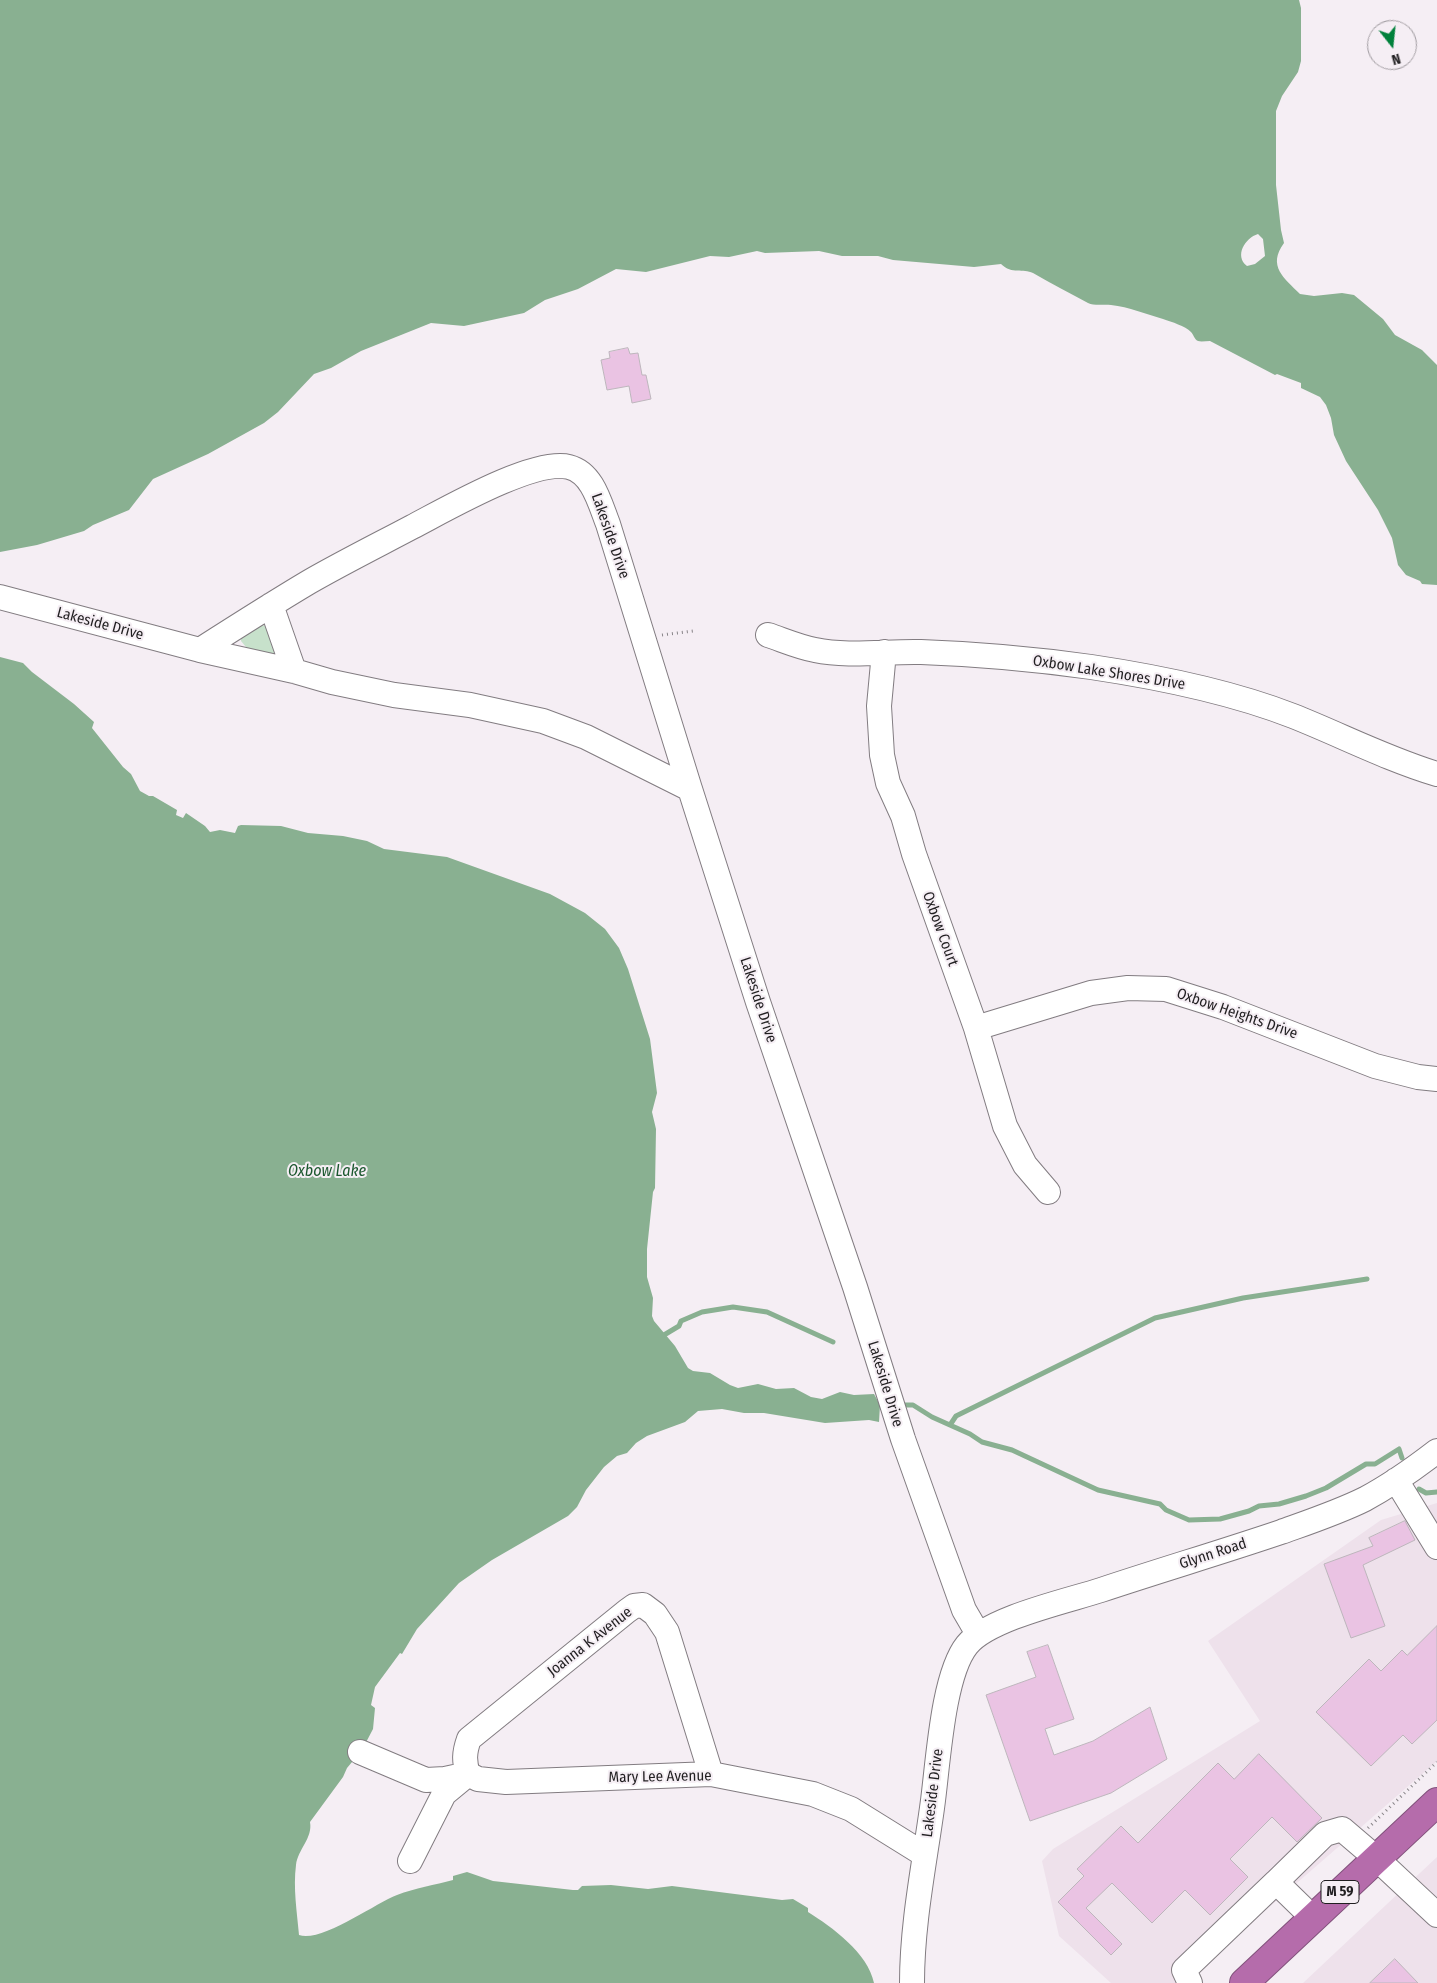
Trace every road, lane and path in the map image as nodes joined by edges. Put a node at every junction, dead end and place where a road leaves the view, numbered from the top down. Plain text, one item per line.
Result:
1 (0, 597) edge
2 (271, 604) junction
3 (693, 631) dead end
4 (768, 635) dead end
5 (643, 637) junction
6 (200, 650) junction
7 (884, 652) junction
8 (294, 671) junction
9 (1437, 774) edge
10 (690, 789) junction
11 (976, 1028) junction
12 (1437, 1079) edge
13 (1048, 1192) dead end
14 (1437, 1451) edge
15 (1396, 1480) junction
16 (1437, 1547) edge
17 (978, 1634) junction
18 (360, 1752) dead end
19 (1437, 1762) edge
20 (468, 1774) junction
21 (711, 1774) junction
22 (1437, 1802) edge
23 (1355, 1840) junction
24 (925, 1855) junction
25 (1376, 1858) junction
26 (410, 1861) dead end
27 (1276, 1882) junction
28 (1437, 1915) edge
29 (1313, 1918) junction
30 (912, 1983) edge
31 (1190, 1983) edge
32 (1244, 1983) edge

1 - 6 street, Lakeside Drive
2 - 5 street, Lakeside Drive
2 - 6 street, Lakeside Drive
2 - 8 street
3 - 5 path
4 - 7 street, Oxbow Lake Shores Drive
5 - 10 street, Lakeside Drive
6 - 8 street, Lakeside Drive
7 - 9 street, Oxbow Lake Shores Drive
7 - 11 street, Oxbow Court
8 - 10 street, Lakeside Drive
10 - 17 street, Lakeside Drive
11 - 12 street, Oxbow Heights Drive
11 - 13 street, Oxbow Court
14 - 15 street, Glynn Road
15 - 16 street
15 - 17 street, Glynn Road
17 - 24 street, Lakeside Drive
18 - 20 street
19 - 23 path
20 - 21 street, Mary Lee Avenue
20 - 21 street, Joanna K Avenue
20 - 26 street
21 - 24 street, Mary Lee Avenue
22 - 25 highway, M 59
23 - 25 street
23 - 27 street
24 - 30 street, Lakeside Drive
25 - 28 street
25 - 29 highway, M 59
27 - 29 street
27 - 31 street
29 - 32 highway, M 59

